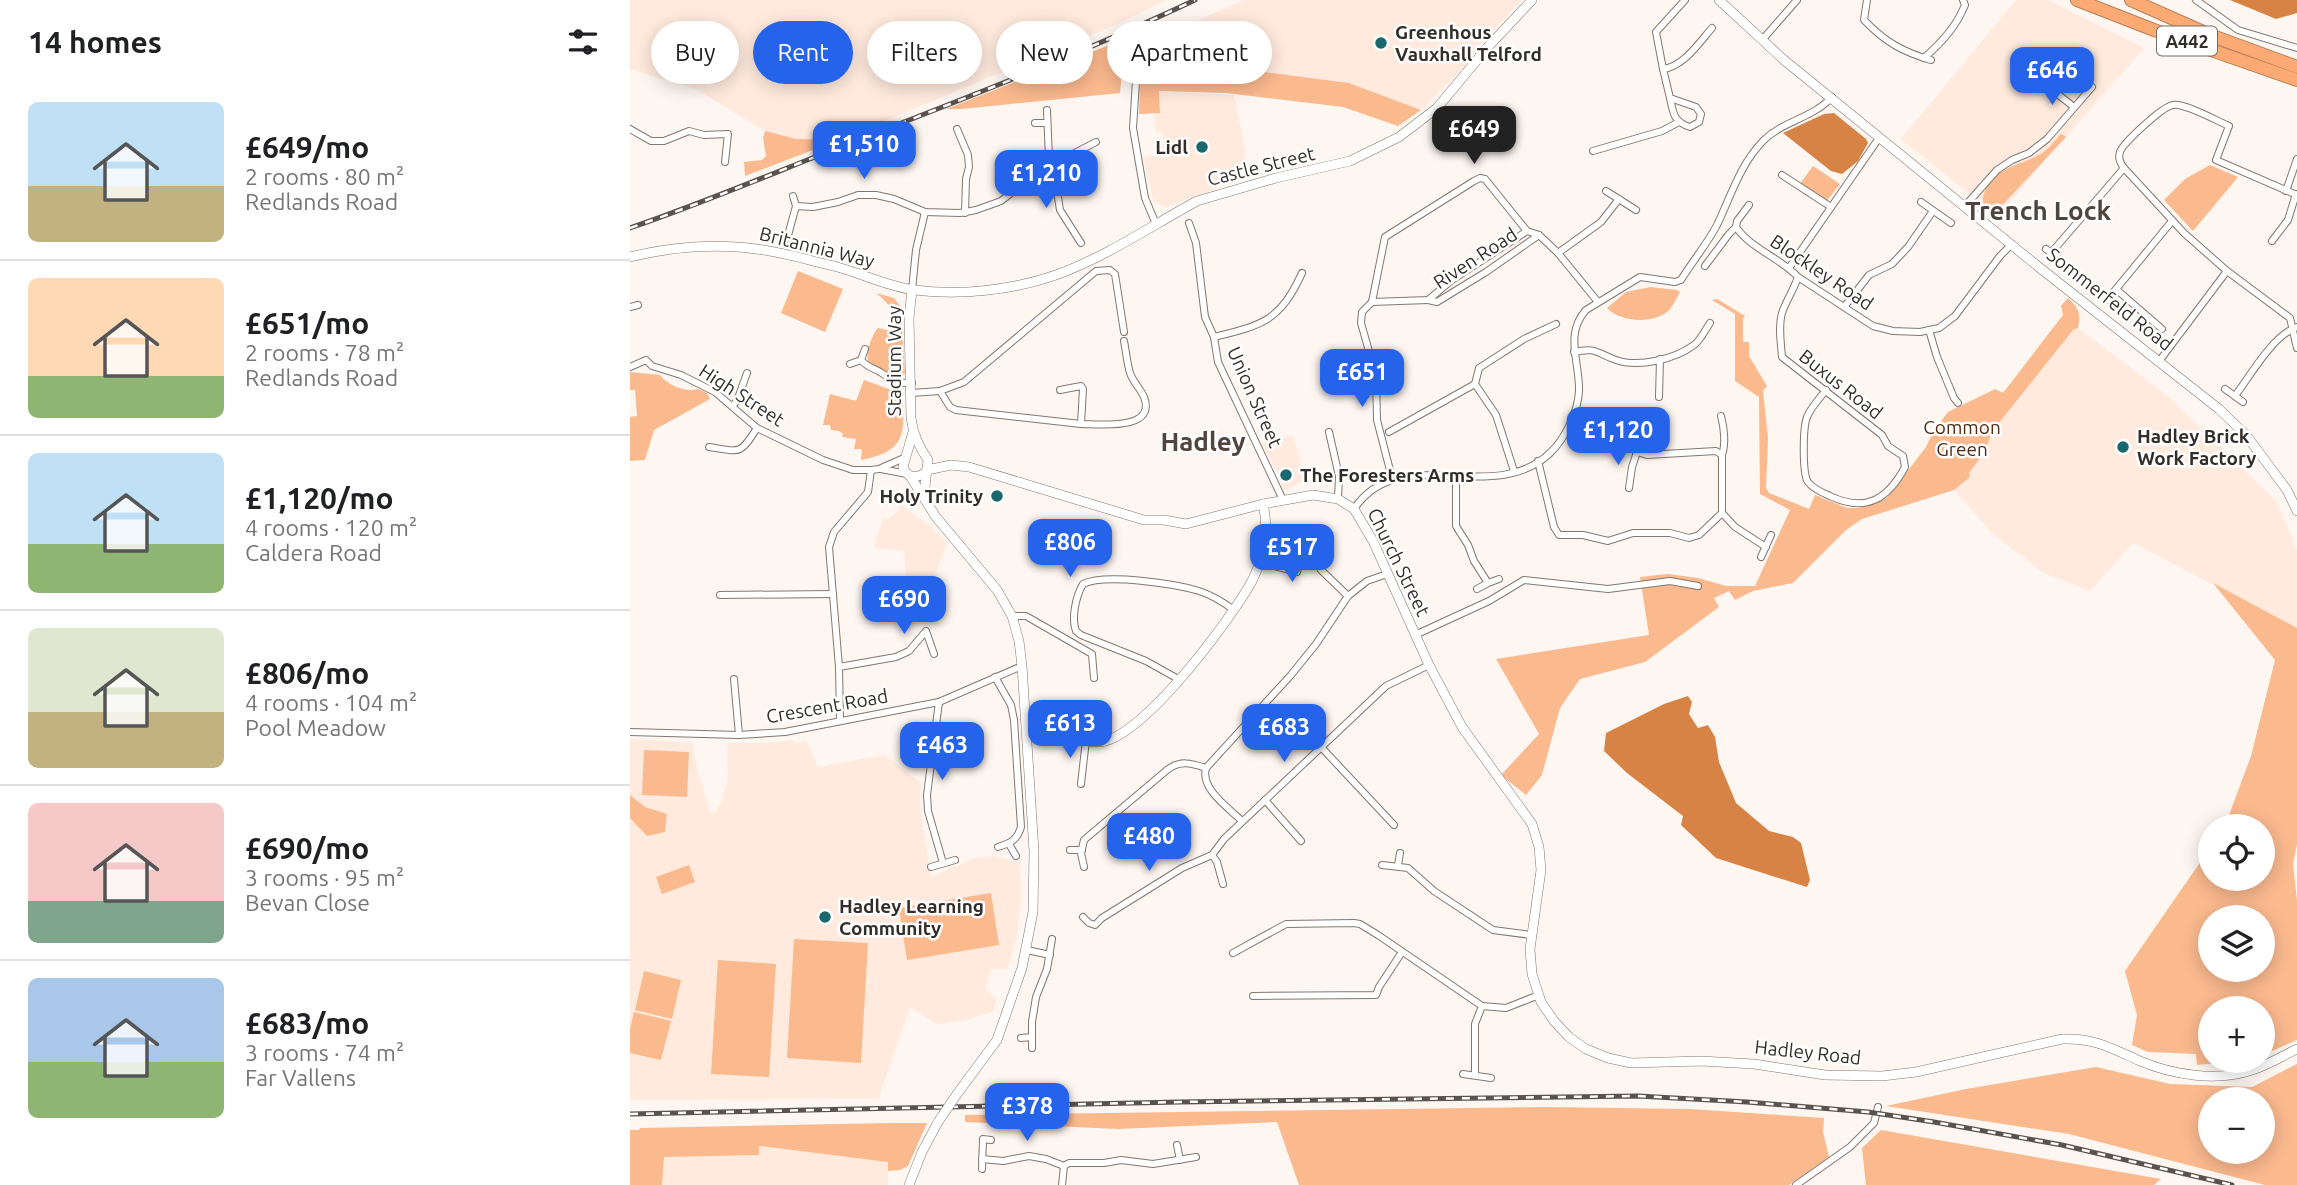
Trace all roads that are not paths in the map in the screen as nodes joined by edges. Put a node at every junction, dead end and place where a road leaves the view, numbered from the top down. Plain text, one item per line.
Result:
1 (1532, 0) edge
2 (1685, 0) edge
3 (1719, 0) edge
4 (1797, 0) edge
5 (1867, 0) edge
6 (1963, 0) edge
7 (2077, 0) edge
8 (2131, 0) edge
9 (2196, 0) edge
10 (1712, 28) dead end
11 (1763, 39) junction
12 (2297, 48) edge
13 (2297, 66) edge
14 (1663, 69) junction
15 (2297, 80) edge
16 (1136, 84) edge
17 (2046, 85) dead end
18 (2092, 87) dead end
19 (1832, 97) junction
20 (1670, 98) junction
21 (2074, 107) junction
22 (1047, 110) dead end
23 (1679, 122) junction
24 (1035, 123) dead end
25 (1047, 123) junction
26 (630, 129) edge
27 (957, 129) dead end
28 (1879, 138) junction
29 (1096, 142) dead end
30 (1593, 150) dead end
31 (1049, 159) junction
32 (2297, 159) edge
33 (725, 162) dead end
34 (2124, 168) junction
35 (1782, 175) dead end
36 (1606, 191) dead end
37 (2286, 191) junction
38 (2296, 195) edge
39 (793, 196) dead end
40 (1619, 199) junction
41 (1921, 202) dead end
42 (1749, 205) dead end
43 (796, 206) junction
44 (1965, 206) junction
45 (1831, 207) junction
46 (1636, 210) dead end
47 (1933, 211) junction
48 (925, 212) junction
49 (965, 213) junction
50 (2172, 221) junction
51 (1189, 223) dead end
52 (1951, 223) dead end
53 (1156, 224) junction
54 (1736, 227) junction
55 (2281, 230) junction
56 (1527, 231) junction
57 (1539, 234) junction
58 (2289, 237) dead end
59 (787, 239) dead end
60 (2272, 241) dead end
61 (1081, 243) dead end
62 (2012, 244) junction
63 (1558, 253) junction
64 (630, 257) edge
65 (2059, 258) dead end
66 (1705, 266) dead end
67 (1789, 268) junction
68 (2227, 271) junction
69 (1302, 273) dead end
70 (1798, 277) junction
71 (912, 290) junction
72 (2117, 290) junction
73 (1428, 300) junction
74 (2107, 300) dead end
75 (1372, 302) junction
76 (1598, 302) junction
77 (638, 305) dead end
78 (1845, 306) junction
79 (630, 307) edge
80 (1710, 323) dead end
81 (1556, 324) dead end
82 (2162, 328) dead end
83 (2295, 328) edge
84 (1929, 330) junction
85 (1124, 332) dead end
86 (1214, 337) junction
87 (1124, 341) dead end
88 (2297, 348) edge
89 (865, 349) dead end
90 (1574, 352) junction
91 (1660, 359) junction
92 (861, 360) junction
93 (2160, 360) junction
94 (850, 363) dead end
95 (630, 367) edge
96 (747, 373) dead end
97 (1477, 387) junction
98 (911, 388) junction
99 (2225, 389) dead end
100 (1060, 390) dead end
101 (1826, 390) junction
102 (940, 391) junction
103 (2235, 396) junction
104 (1659, 397) dead end
105 (2243, 402) dead end
106 (1958, 403) dead end
107 (732, 406) junction
108 (1574, 414) junction
109 (1721, 416) dead end
110 (1081, 424) junction
111 (757, 428) junction
112 (912, 432) junction
113 (1329, 432) dead end
114 (1389, 432) dead end
115 (709, 447) dead end
116 (921, 452) junction
117 (1637, 452) junction
118 (1721, 455) junction
119 (905, 456) junction
120 (1538, 461) junction
121 (879, 469) junction
122 (871, 470) junction
123 (926, 471) junction
124 (1514, 471) junction
125 (909, 475) junction
126 (1456, 476) junction
127 (1392, 478) junction
128 (1629, 488) dead end
129 (924, 498) junction
130 (1338, 499) junction
131 (1283, 500) junction
132 (1263, 503) junction
133 (1354, 509) junction
134 (2297, 511) edge
135 (1722, 513) junction
136 (1771, 535) dead end
137 (1766, 547) junction
138 (1761, 557) dead end
139 (1301, 558) dead end
140 (1259, 562) junction
141 (1321, 570) dead end
142 (1387, 574) junction
143 (1499, 579) dead end
144 (1488, 583) junction
145 (1698, 586) dead end
146 (1477, 589) dead end
147 (833, 594) junction
148 (720, 595) dead end
149 (1348, 596) junction
150 (1234, 610) junction
151 (1012, 616) junction
152 (1415, 635) junction
153 (934, 654) dead end
154 (1429, 665) junction
155 (1022, 666) junction
156 (839, 667) junction
157 (995, 677) junction
158 (734, 678) dead end
159 (1094, 678) dead end
160 (1180, 680) junction
161 (939, 702) junction
162 (1025, 718) junction
163 (840, 720) junction
164 (630, 732) edge
165 (739, 735) junction
166 (1086, 740) junction
167 (1321, 747) junction
168 (1206, 768) junction
169 (1081, 784) dead end
170 (1510, 794) joint
171 (1265, 800) junction
172 (1242, 821) junction
173 (1394, 825) dead end
174 (1301, 841) dead end
175 (1009, 844) junction
176 (998, 847) dead end
177 (1070, 850) dead end
178 (1082, 850) junction
179 (1400, 853) dead end
180 (1212, 855) junction
181 (1016, 856) dead end
182 (955, 860) dead end
183 (943, 863) junction
184 (1382, 865) dead end
185 (1398, 865) junction
186 (931, 867) dead end
187 (1084, 867) dead end
188 (1223, 884) dead end
189 (1083, 917) dead end
190 (1531, 935) junction
191 (1052, 939) dead end
192 (1027, 950) junction
193 (1402, 952) junction
194 (1233, 953) dead end
195 (1050, 954) junction
196 (1539, 995) junction
197 (1253, 996) dead end
198 (1482, 1006) junction
199 (1032, 1037) junction
200 (1021, 1038) dead end
201 (1032, 1048) dead end
202 (2297, 1049) edge
203 (1463, 1074) dead end
204 (1475, 1076) junction
205 (1491, 1078) dead end
206 (1878, 1107) dead end
207 (991, 1140) dead end
208 (1177, 1145) dead end
209 (1196, 1157) dead end
210 (982, 1160) junction
211 (1180, 1160) junction
212 (1064, 1166) junction
213 (982, 1169) dead end
214 (909, 1185) edge
215 (1062, 1185) edge
216 (1796, 1185) edge

1 - 53 street, Castle Street
2 - 14 street
3 - 11 street, Sommerfeld Road
4 - 11 street
5 - 6 street
7 - 15 highway, A442
8 - 13 highway, A442
9 - 12 street
10 - 14 street
11 - 19 street, Sommerfeld Road
14 - 20 street
16 - 53 street
17 - 21 street
18 - 21 street
19 - 28 street, Sommerfeld Road
19 - 76 street
20 - 23 street
20 - 23 street
21 - 44 street
22 - 25 street
23 - 30 street
24 - 25 street
25 - 31 street
26 - 33 street
27 - 49 street
28 - 44 street, Sommerfeld Road
28 - 45 street
29 - 31 street
31 - 49 street
31 - 61 street
32 - 37 street
34 - 37 street
34 - 50 street
34 - 65 street
35 - 45 street
36 - 40 street
37 - 38 street
38 - 55 street
39 - 43 street
40 - 46 street
40 - 63 street
41 - 47 street
42 - 54 street
43 - 48 street
43 - 59 street
44 - 62 street, Sommerfeld Road
45 - 67 street
47 - 52 street
47 - 78 street
48 - 49 street
48 - 71 street
50 - 68 street
50 - 72 street
51 - 86 street, Union Street
53 - 71 street, Castle Street
54 - 66 street
54 - 67 street, Blockley Road
55 - 58 street
55 - 60 street
56 - 57 street
56 - 73 street, Riven Road
56 - 75 street
57 - 63 street
57 - 73 street, Riven Road
62 - 84 street, Blockley Road
62 - 93 street, Sommerfeld Road
63 - 76 street
64 - 71 street, Britannia Way
67 - 70 street, Blockley Road
68 - 83 street
68 - 93 street
69 - 86 street
70 - 78 street, Blockley Road
70 - 101 street, Buxus Road
71 - 98 street, Stadium Way
72 - 74 street
72 - 82 street
73 - 75 street, Riven Road
75 - 127 street
76 - 90 street
77 - 79 street
78 - 84 street, Blockley Road
80 - 91 street
81 - 97 street
83 - 88 street
83 - 103 street
84 - 106 street
85 - 102 street
86 - 131 street, Union Street
87 - 110 street
89 - 92 street
90 - 91 street
90 - 108 street
91 - 104 street
92 - 94 street
92 - 98 street
93 - 134 street, Sommerfeld Road
95 - 107 street, High Street
96 - 107 street
97 - 114 street
97 - 124 street
98 - 102 street
98 - 112 street, Stadium Way
99 - 103 street
100 - 110 street
101 - 101 street, Buxus Road
102 - 110 street
103 - 105 street
107 - 111 street, High Street
108 - 117 street
108 - 120 street
109 - 118 street
111 - 115 street
111 - 122 street, High Street
112 - 116 street, Stadium Way
112 - 119 street, Stadium Way
113 - 130 street
116 - 119 street
116 - 123 street
117 - 118 street
117 - 128 street
118 - 135 street
119 - 121 street, High Street
119 - 125 street
120 - 124 street
120 - 135 street
121 - 122 street, High Street
121 - 125 street, High Street
122 - 147 street
123 - 125 street
123 - 129 street
123 - 132 street, Church Street
124 - 126 street
125 - 129 street
126 - 127 street
126 - 144 street
127 - 133 street
129 - 151 street
130 - 131 street, Church Street
130 - 133 street, Church Street
131 - 132 street, Church Street
132 - 140 street
133 - 142 street, Church Street
135 - 137 street
136 - 137 street
137 - 138 street
139 - 140 street
140 - 150 street
141 - 149 street
142 - 149 street
142 - 152 street, Church Street
143 - 144 street
144 - 146 street
145 - 152 street
147 - 148 street
147 - 156 street
149 - 168 street
150 - 160 street
150 - 160 street
151 - 155 street
151 - 159 street
152 - 154 street, Church Street
153 - 156 street
154 - 167 street
154 - 170 street, Church Street
155 - 157 street, Crescent Road
155 - 162 street
156 - 163 street
157 - 161 street, Crescent Road
157 - 175 street
158 - 165 street
160 - 166 street
161 - 163 street, Crescent Road
161 - 183 street
162 - 166 street
162 - 192 street
163 - 165 street, Crescent Road
164 - 165 street, Crescent Road
166 - 169 street
167 - 171 street
167 - 173 street
168 - 172 street
168 - 178 street
170 - 190 street, Hadley Road
171 - 172 street
171 - 174 street
172 - 180 street
175 - 176 street
175 - 181 street
177 - 178 street
178 - 187 street
179 - 185 street
180 - 188 street
180 - 189 street
182 - 183 street
183 - 186 street
184 - 185 street
185 - 190 street
190 - 196 street, Hadley Road
191 - 195 street
192 - 195 street
192 - 214 street, bridge
193 - 194 street
193 - 197 street
193 - 198 street
195 - 199 street
196 - 198 street
196 - 202 street, Hadley Road
198 - 204 street
199 - 200 street
199 - 201 street
203 - 204 street
204 - 205 street
206 - 216 street
207 - 210 street
208 - 211 street
209 - 211 street
210 - 212 street
210 - 213 street
211 - 212 street
212 - 215 street

